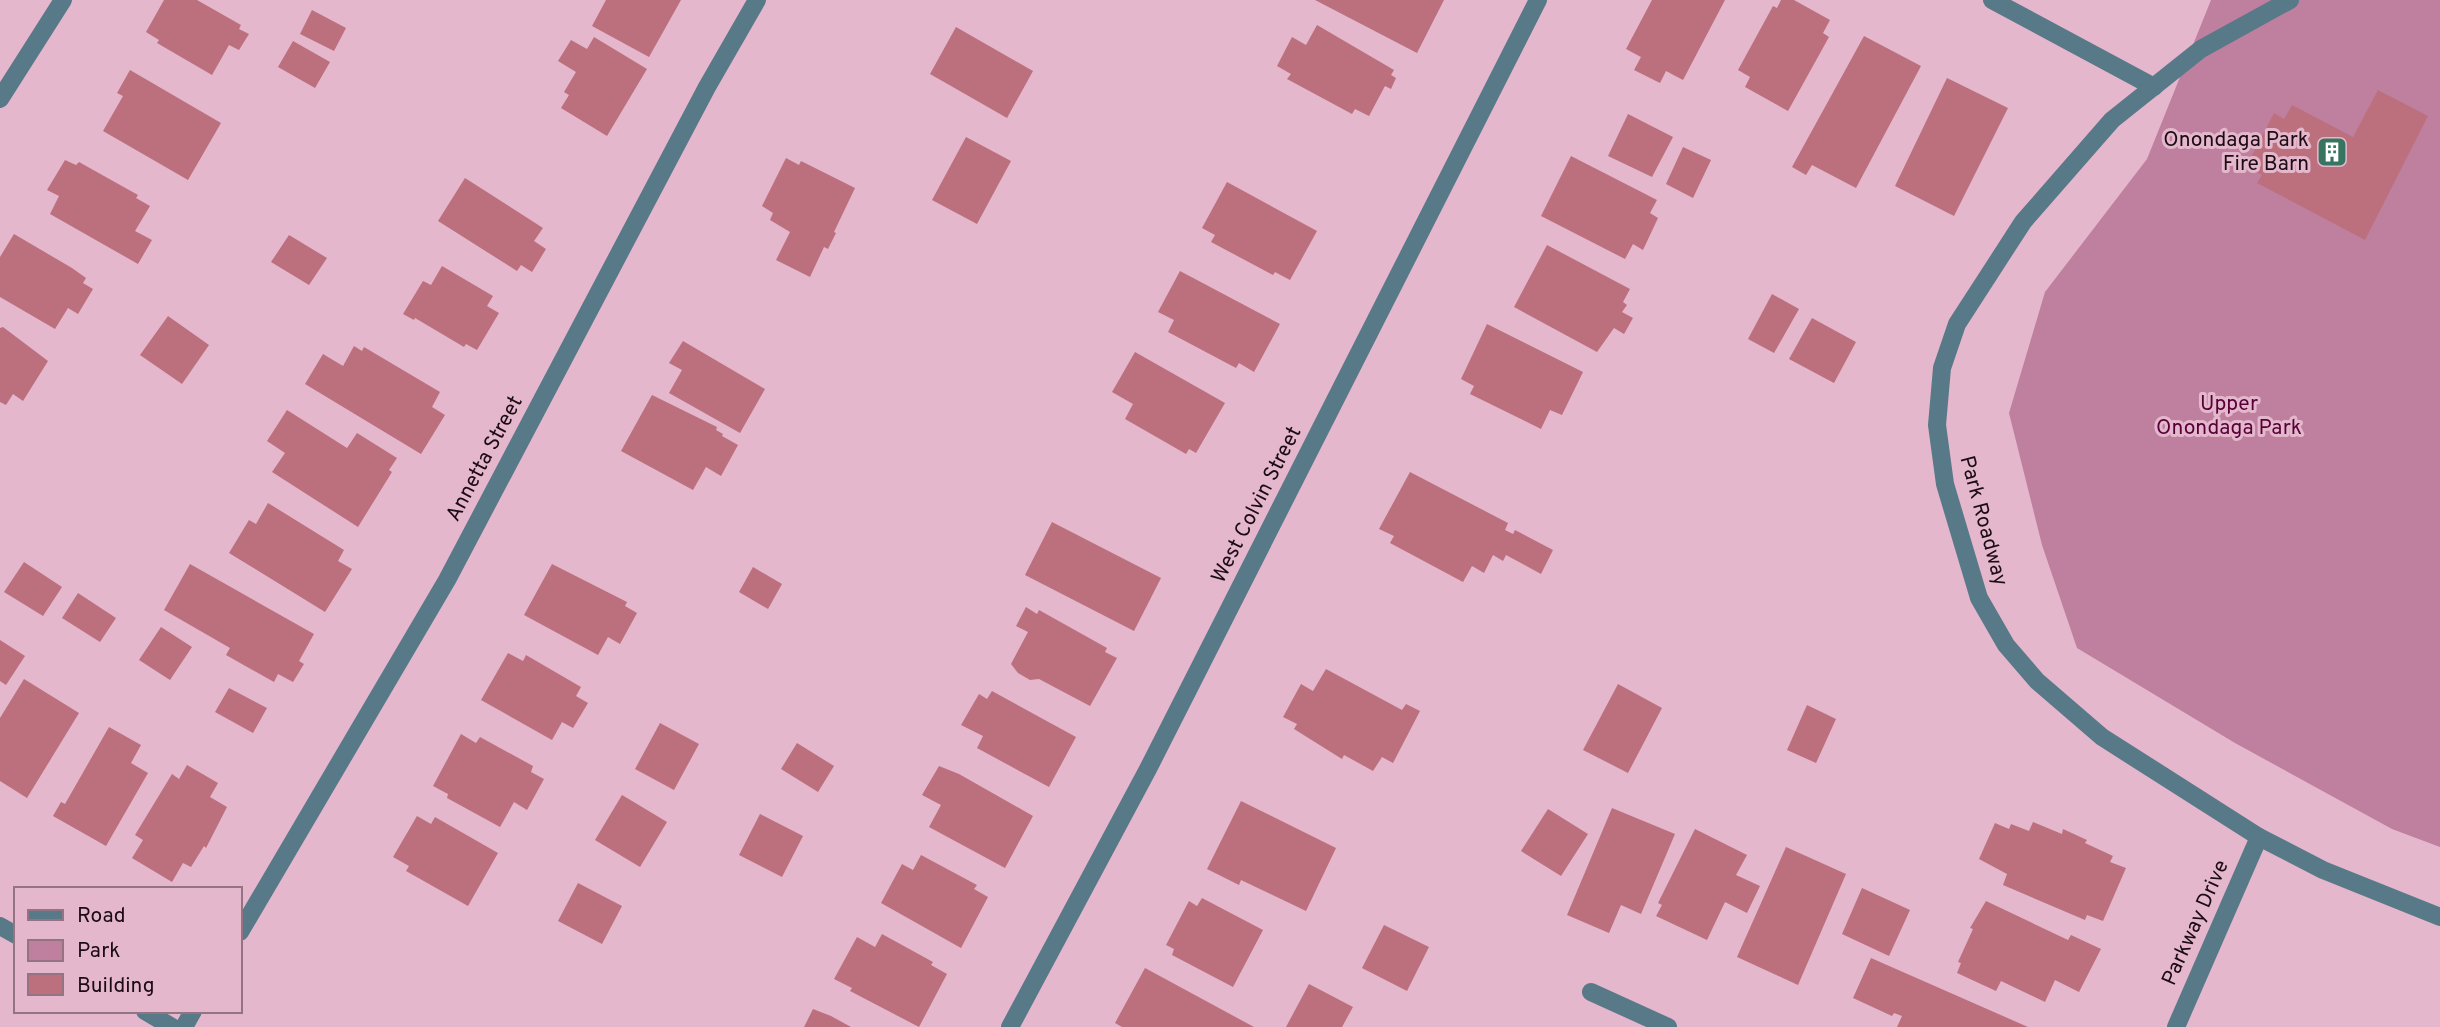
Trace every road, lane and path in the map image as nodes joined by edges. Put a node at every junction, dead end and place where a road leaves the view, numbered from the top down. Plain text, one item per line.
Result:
1 (62, 0) edge
2 (757, 0) edge
3 (1538, 0) edge
4 (1992, 0) edge
5 (2290, 0) edge
6 (2154, 87) junction
7 (0, 99) edge
8 (2259, 837) junction
9 (2440, 917) edge
10 (242, 929) edge
11 (1591, 992) dead end
12 (148, 1013) edge
13 (172, 1027) edge
14 (1010, 1027) edge
15 (1668, 1027) edge
16 (2176, 1027) edge

1 - 7 street
2 - 10 street, Annetta Street
3 - 14 street, West Colvin Street
4 - 6 street
5 - 6 street, Park Roadway
6 - 8 street, Park Roadway
8 - 9 street, Park Roadway
8 - 16 street, Parkway Drive
11 - 15 street
12 - 13 street

